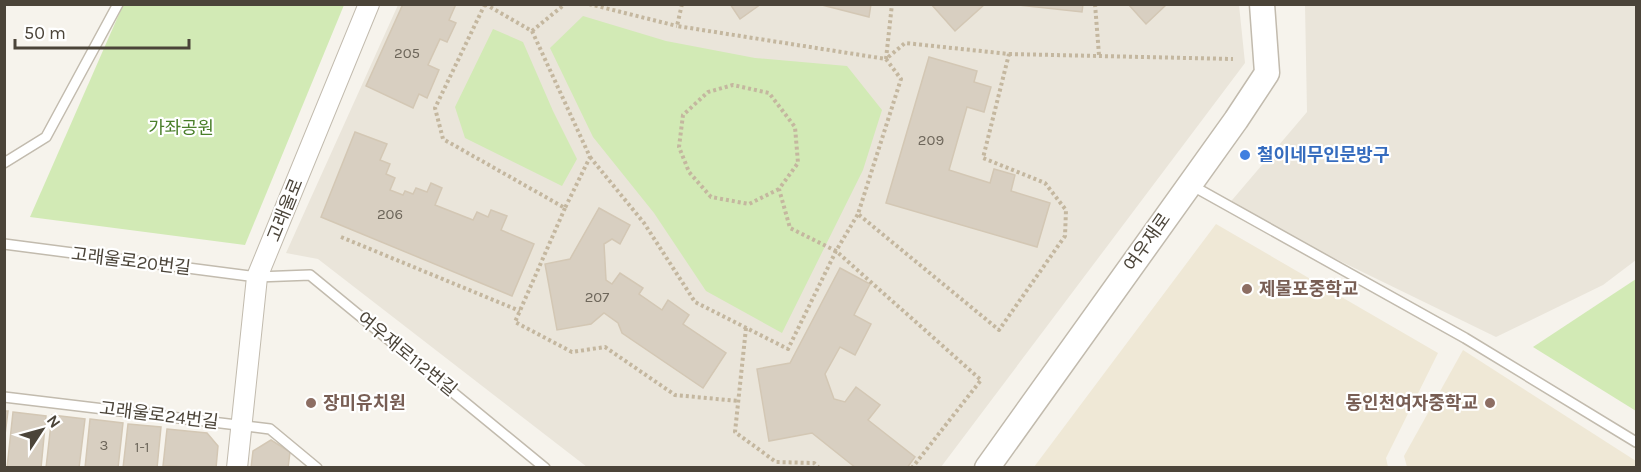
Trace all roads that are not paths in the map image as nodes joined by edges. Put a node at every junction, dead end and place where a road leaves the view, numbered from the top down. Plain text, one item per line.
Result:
1 (117, 4) edge
2 (369, 4) edge
3 (1262, 4) edge
4 (4, 163) edge
5 (1189, 184) junction
6 (4, 244) edge
7 (257, 277) junction
8 (4, 397) edge
9 (241, 425) junction
10 (1636, 442) edge
11 (237, 468) edge
12 (317, 468) edge
13 (545, 468) edge
14 (987, 468) edge

1 - 4 lane
2 - 7 street, 고래울로
3 - 5 street, 여우재로
5 - 10 lane
5 - 14 street, 여우재로
6 - 7 lane, 고래울로20번길
7 - 9 street, 고래울로
7 - 13 lane, 여우재로112번길
8 - 9 lane, 고래울로24번길
9 - 11 street, 고래울로
9 - 12 lane

